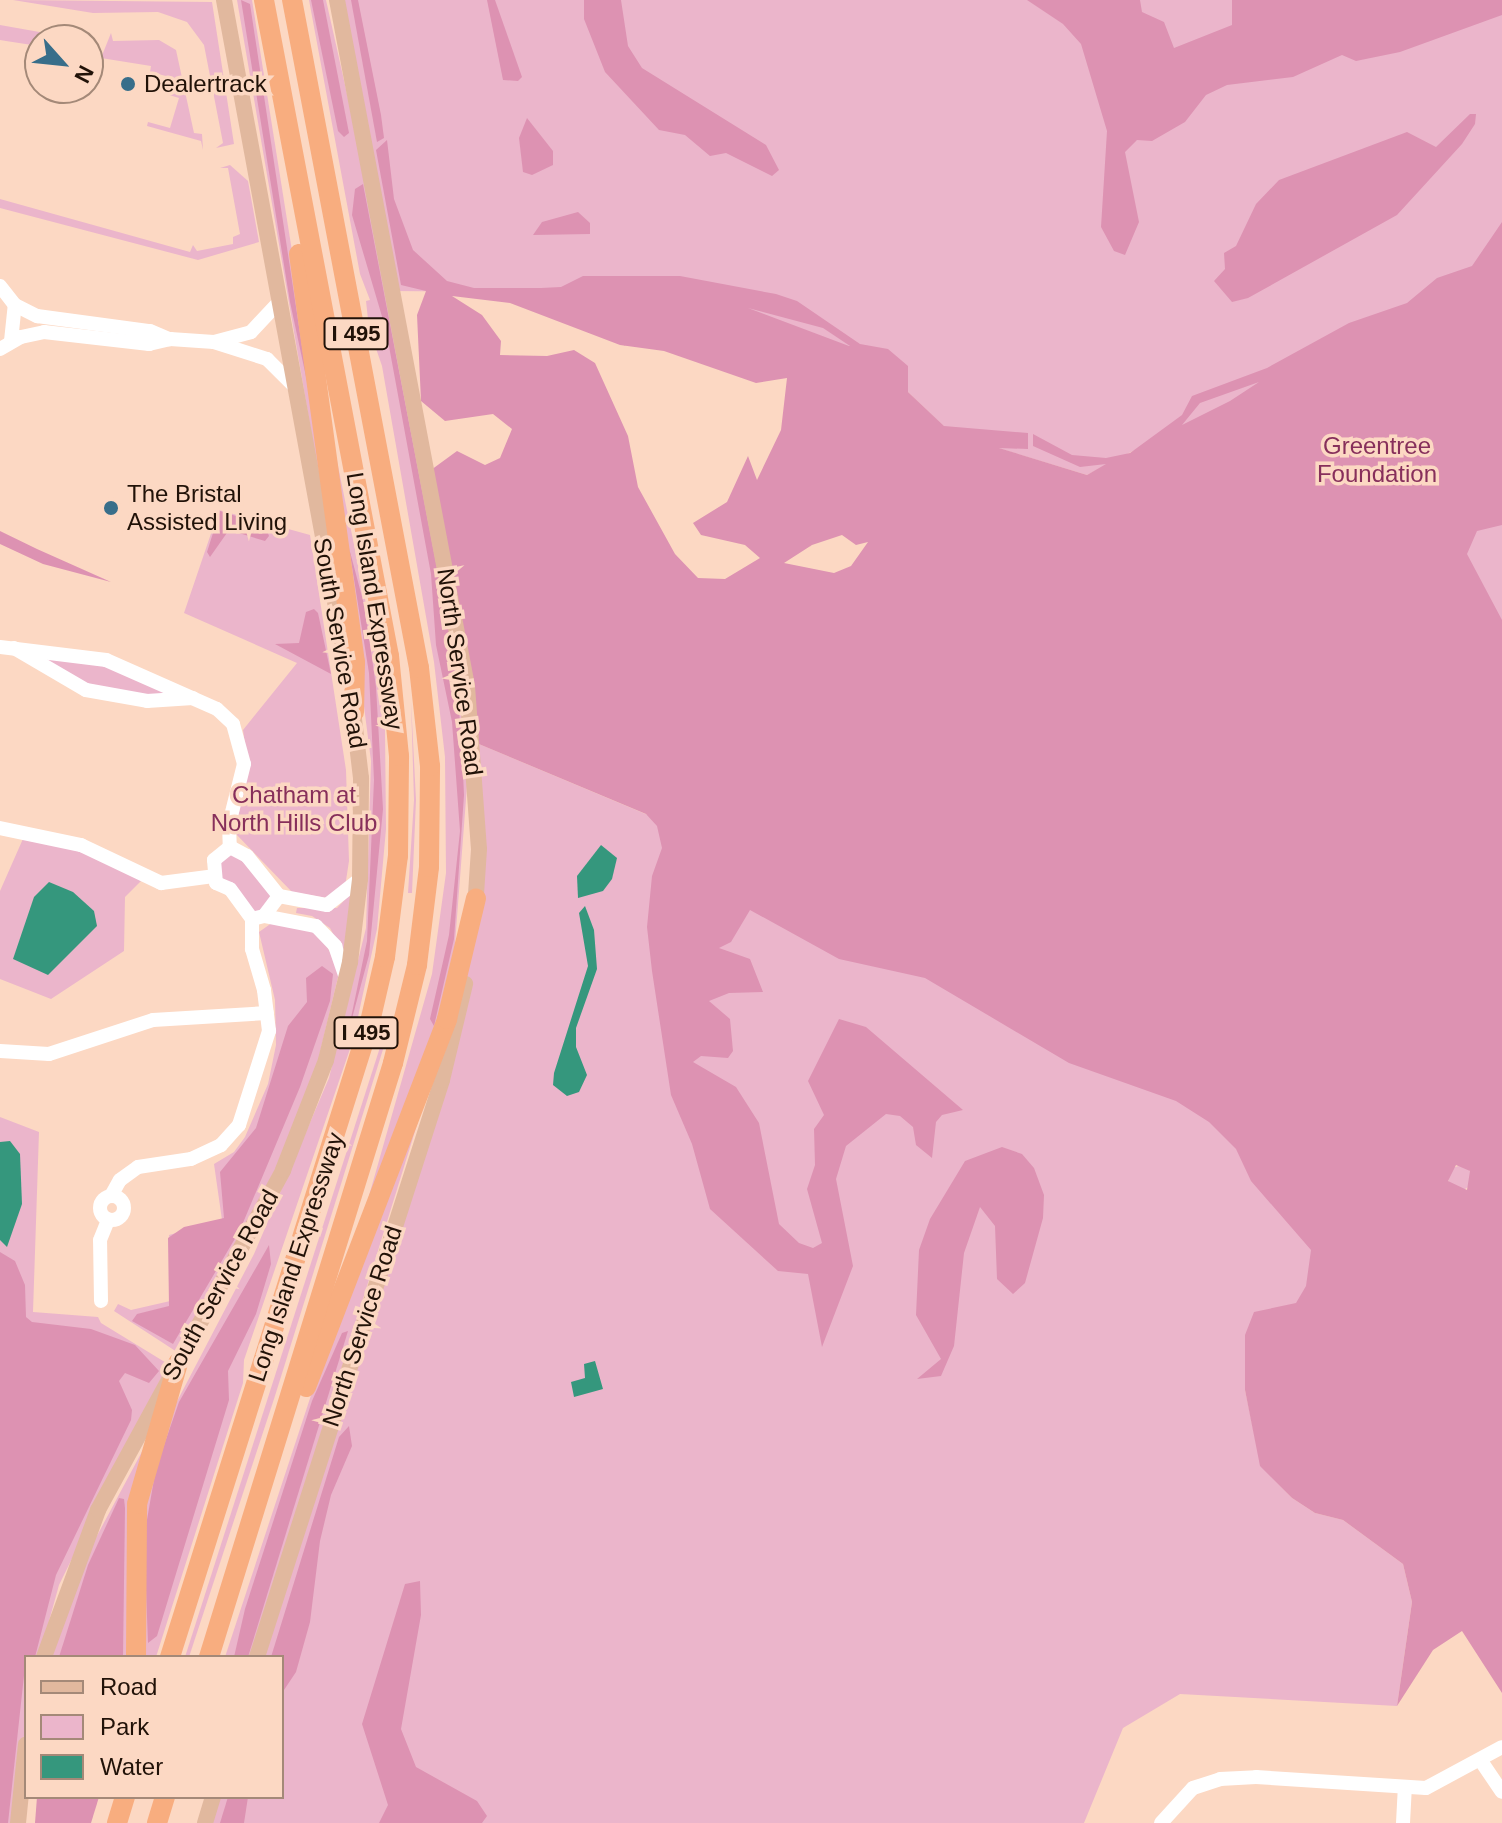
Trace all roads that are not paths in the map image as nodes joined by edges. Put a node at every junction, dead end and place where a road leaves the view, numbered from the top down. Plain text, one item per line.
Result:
1 (224, 0) edge
2 (264, 0) edge
3 (292, 0) edge
4 (337, 0) edge
5 (297, 178) junction
6 (0, 286) edge
7 (277, 304) junction
8 (15, 305) junction
9 (170, 339) junction
10 (214, 342) junction
11 (6, 345) edge
12 (293, 385) junction
13 (7, 648) edge
14 (194, 698) junction
15 (354, 712) junction
16 (0, 828) edge
17 (230, 847) junction
18 (214, 876) junction
19 (360, 879) junction
20 (279, 896) junction
21 (476, 898) junction
22 (258, 918) junction
23 (346, 980) junction
24 (267, 1013) junction
25 (0, 1051) edge
26 (101, 1301) dead end
27 (178, 1363) junction
28 (234, 1580) junction
29 (45, 1655) edge
30 (136, 1655) edge
31 (171, 1655) edge
32 (210, 1655) edge
33 (258, 1655) edge
34 (1502, 1747) edge
35 (1481, 1761) junction
36 (24, 1764) edge
37 (1405, 1789) junction
38 (1502, 1792) edge
39 (110, 1799) edge
40 (124, 1799) edge
41 (164, 1799) edge
42 (212, 1799) edge
43 (18, 1823) edge
44 (103, 1823) edge
45 (117, 1823) edge
46 (157, 1823) edge
47 (205, 1823) edge
48 (1161, 1823) edge
49 (1403, 1823) edge

1 - 7 main road, South Service Road
2 - 5 highway, Long Island Expressway / I 495
3 - 28 highway, Long Island Expressway / I 495
4 - 21 main road, North Service Road
5 - 15 highway
5 - 31 highway, Long Island Expressway / I 495
6 - 8 street
7 - 10 street
7 - 12 main road, South Service Road
8 - 9 street
8 - 11 street
9 - 10 street
9 - 11 street
10 - 12 street
12 - 15 main road, South Service Road
13 - 14 street
13 - 14 street
14 - 17 street
15 - 19 main road, South Service Road
16 - 18 street
17 - 18 street
17 - 20 street
18 - 22 street
19 - 20 street
19 - 23 main road, South Service Road
20 - 22 street
21 - 28 highway
21 - 33 main road, North Service Road
22 - 23 street
22 - 24 street
23 - 27 main road, South Service Road
24 - 25 street
24 - 26 street
27 - 29 main road, South Service Road
27 - 30 highway
28 - 32 highway, Long Island Expressway / I 495
34 - 35 street
35 - 37 street
35 - 38 street
36 - 43 main road
37 - 48 street
37 - 49 street
39 - 44 highway
40 - 45 highway
41 - 46 highway
42 - 47 main road

